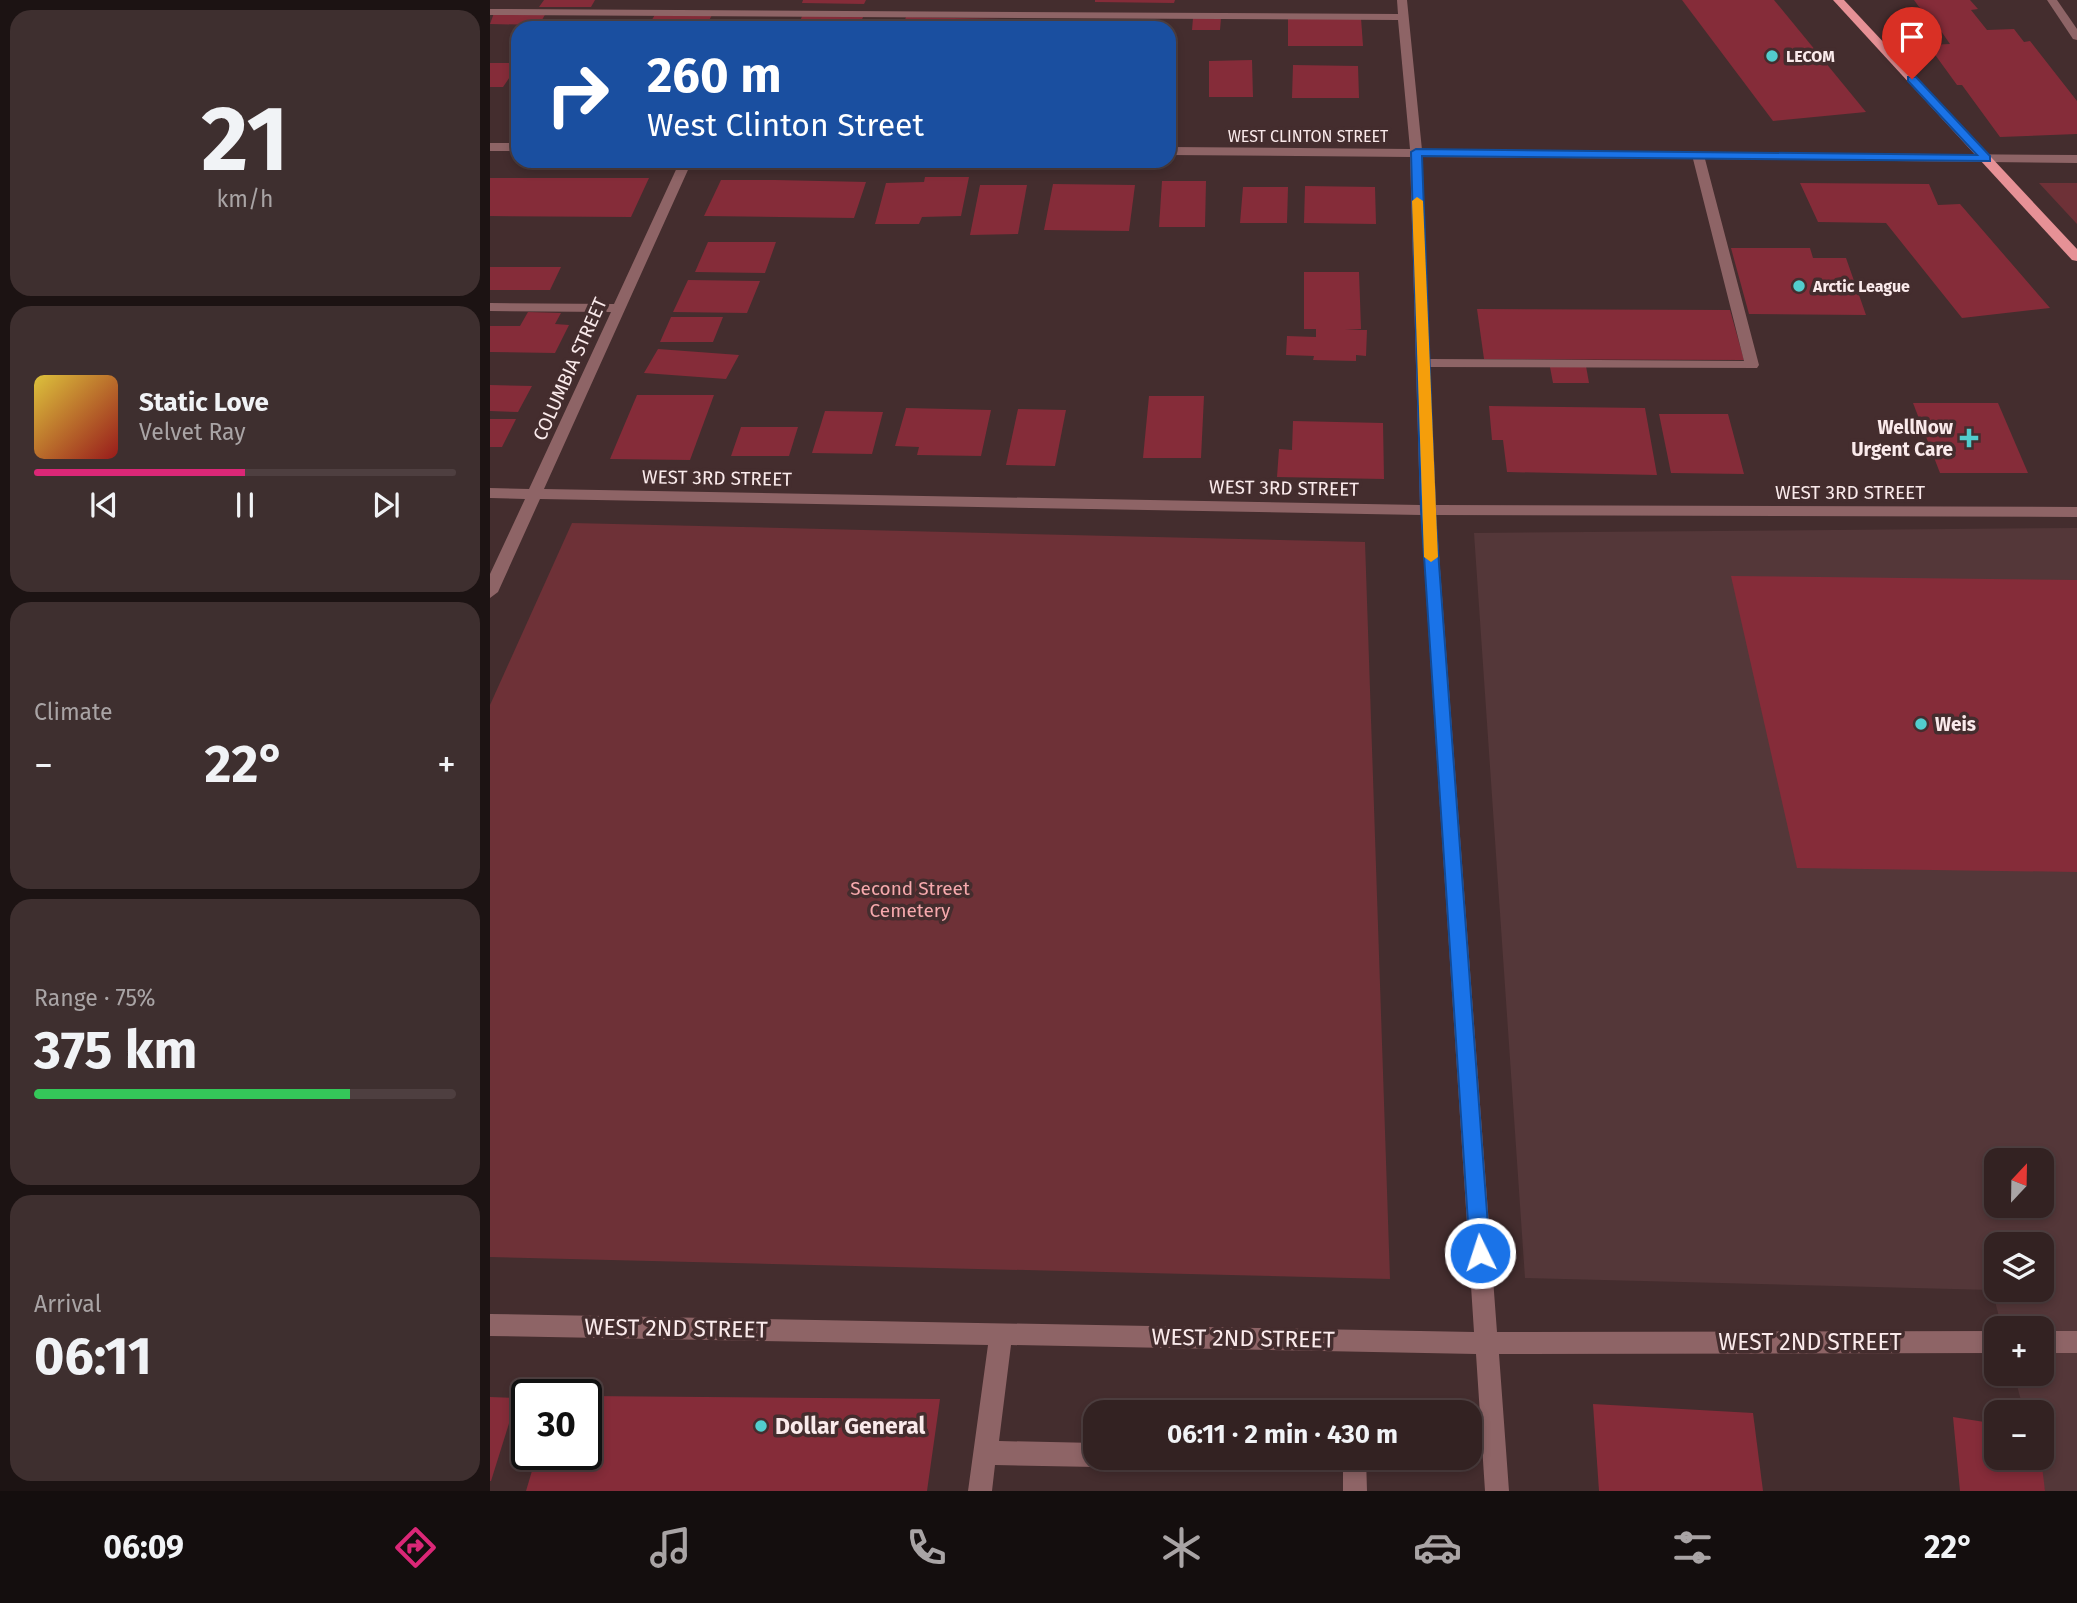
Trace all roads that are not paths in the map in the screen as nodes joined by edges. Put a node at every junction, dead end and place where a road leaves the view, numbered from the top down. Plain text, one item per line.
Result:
1 (761, 0) edge
2 (1402, 0) edge
3 (1838, 0) edge
4 (2052, 0) edge
5 (490, 12) edge
6 (754, 13) junction
7 (1402, 17) junction
8 (750, 21) edge
9 (2077, 37) edge
10 (490, 147) edge
11 (511, 147) edge
12 (1176, 151) edge
13 (1416, 152) junction
14 (1698, 155) junction
15 (1986, 158) junction
16 (2077, 159) edge
17 (683, 168) edge
18 (2077, 257) edge
19 (490, 307) edge
20 (618, 308) junction
21 (1423, 363) junction
22 (490, 493) edge
23 (536, 494) junction
24 (1428, 510) junction
25 (2077, 512) edge
26 (490, 592) edge
27 (490, 1325) edge
28 (1001, 1334) junction
29 (1984, 1342) edge
30 (2054, 1342) edge
31 (2077, 1342) edge
32 (1486, 1343) junction
33 (985, 1452) junction
34 (1083, 1455) edge
35 (1355, 1470) edge
36 (980, 1491) edge
37 (1355, 1491) edge
38 (1497, 1491) edge

1 - 6 street
2 - 7 street
3 - 15 main road
4 - 9 street
5 - 6 street
6 - 7 street
6 - 8 street
7 - 13 street
10 - 11 street
12 - 13 street, WEST CLINTON STREET
13 - 14 street, WEST CLINTON STREET
13 - 21 street
14 - 15 street, WEST CLINTON STREET
14 - 21 street
15 - 16 street, WEST CLINTON STREET
15 - 18 main road
17 - 20 street, COLUMBIA STREET
19 - 20 street
20 - 23 street, COLUMBIA STREET
21 - 24 street
22 - 23 street, WEST 3RD STREET
23 - 24 street, WEST 3RD STREET
23 - 26 street, COLUMBIA STREET
24 - 25 street, WEST 3RD STREET
24 - 32 street
27 - 28 street, WEST 2ND STREET
28 - 32 street, WEST 2ND STREET
28 - 33 street
29 - 32 street, WEST 2ND STREET
30 - 31 street
32 - 38 street
33 - 34 street
33 - 36 street
35 - 37 street

